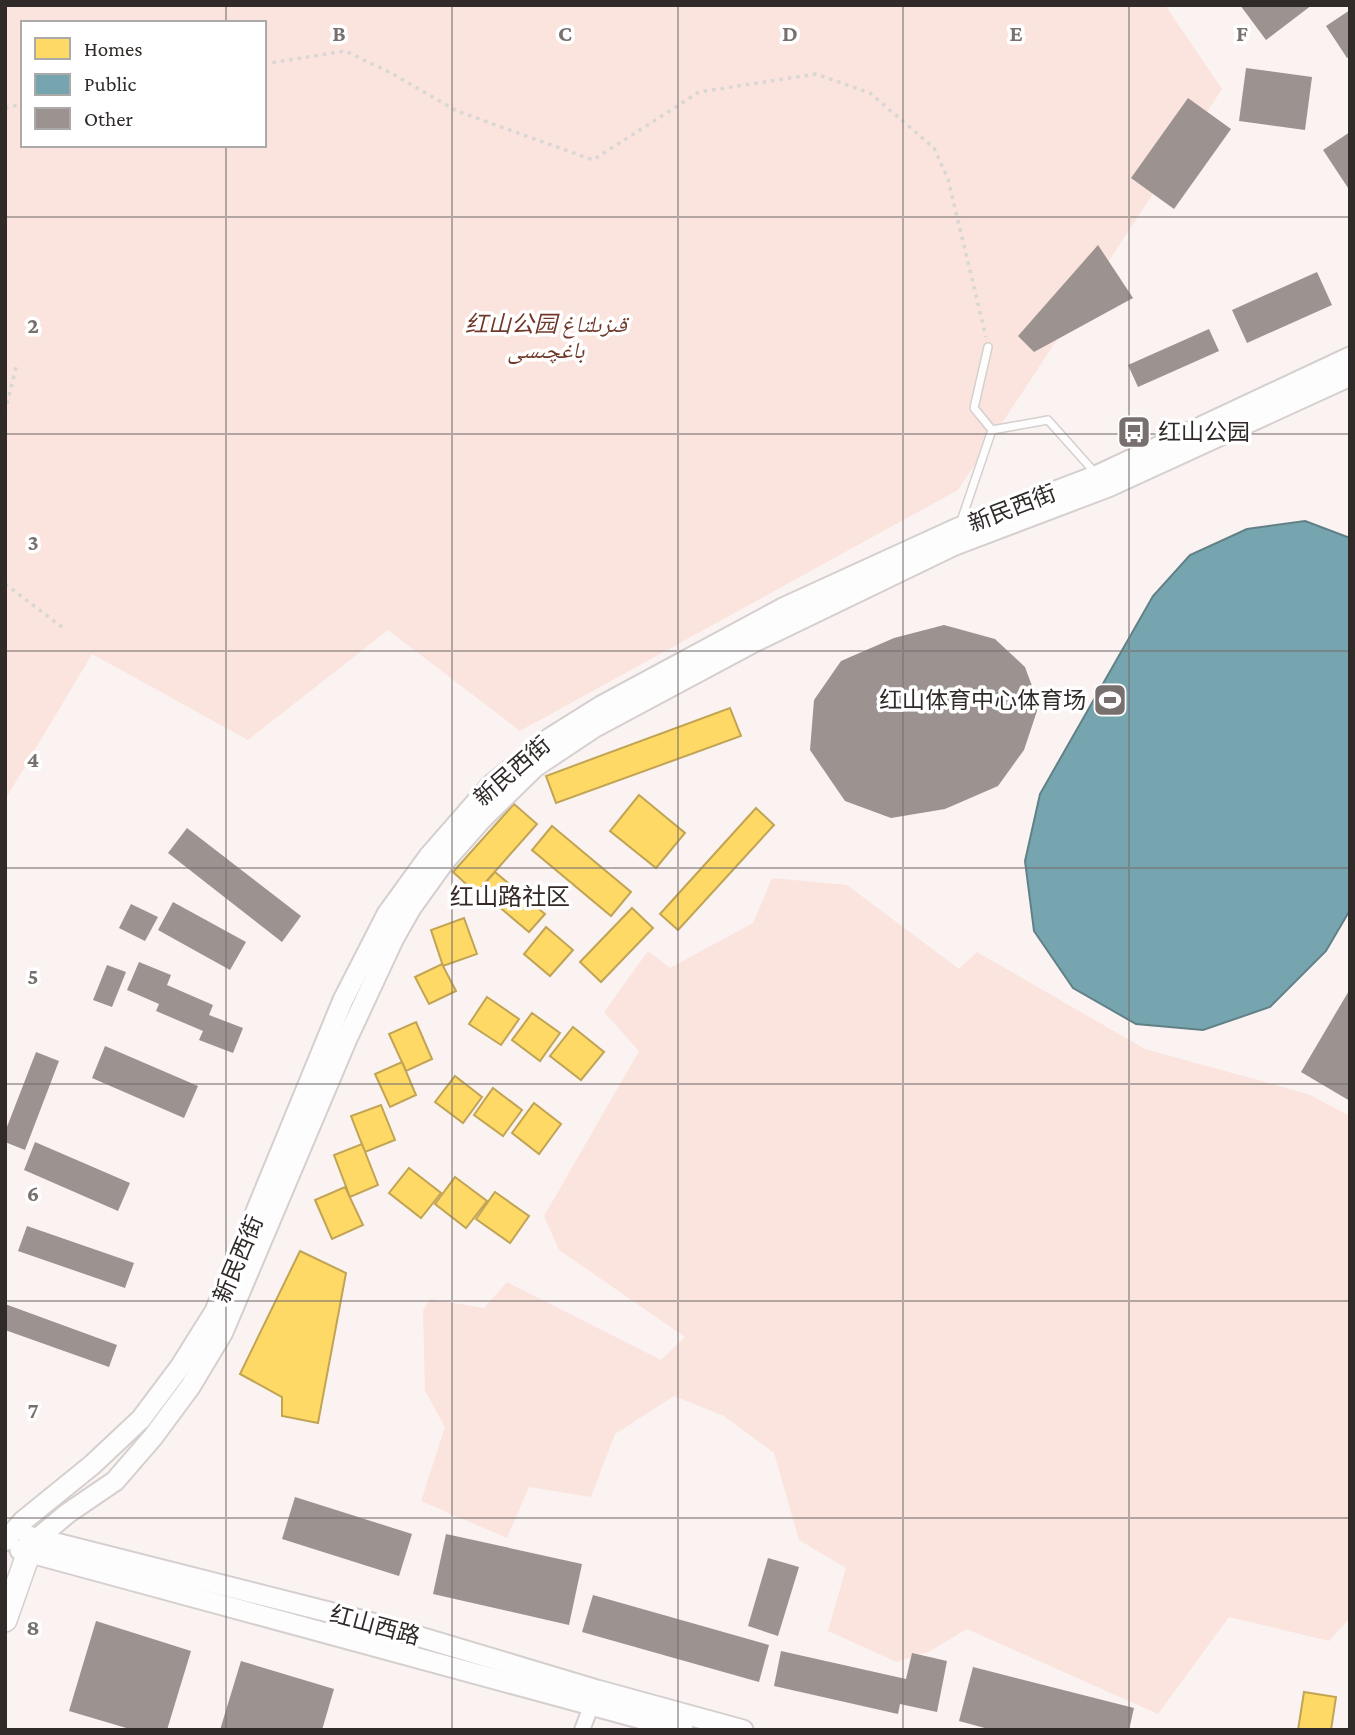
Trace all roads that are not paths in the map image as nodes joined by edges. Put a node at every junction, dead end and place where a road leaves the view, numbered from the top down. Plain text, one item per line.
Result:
1 (988, 347) road end
2 (1350, 357) edge
3 (1350, 376) edge
4 (992, 430) junction
5 (1098, 475) junction
6 (958, 528) junction
7 (7, 1537) edge
8 (34, 1545) junction
9 (5, 1620) edge
10 (592, 1704) junction
11 (582, 1730) edge
12 (683, 1730) edge
13 (743, 1730) edge

1 - 4 lane
2 - 5 main road, 新民西街
3 - 8 main road, 新民西街
4 - 5 lane
4 - 6 lane
5 - 6 main road, 新民西街
6 - 7 main road, 新民西街
7 - 8 main road, 红山西路
8 - 9 main road
8 - 10 main road, 红山西路
8 - 13 main road, 红山西路
10 - 11 street
10 - 12 main road, 红山西路

